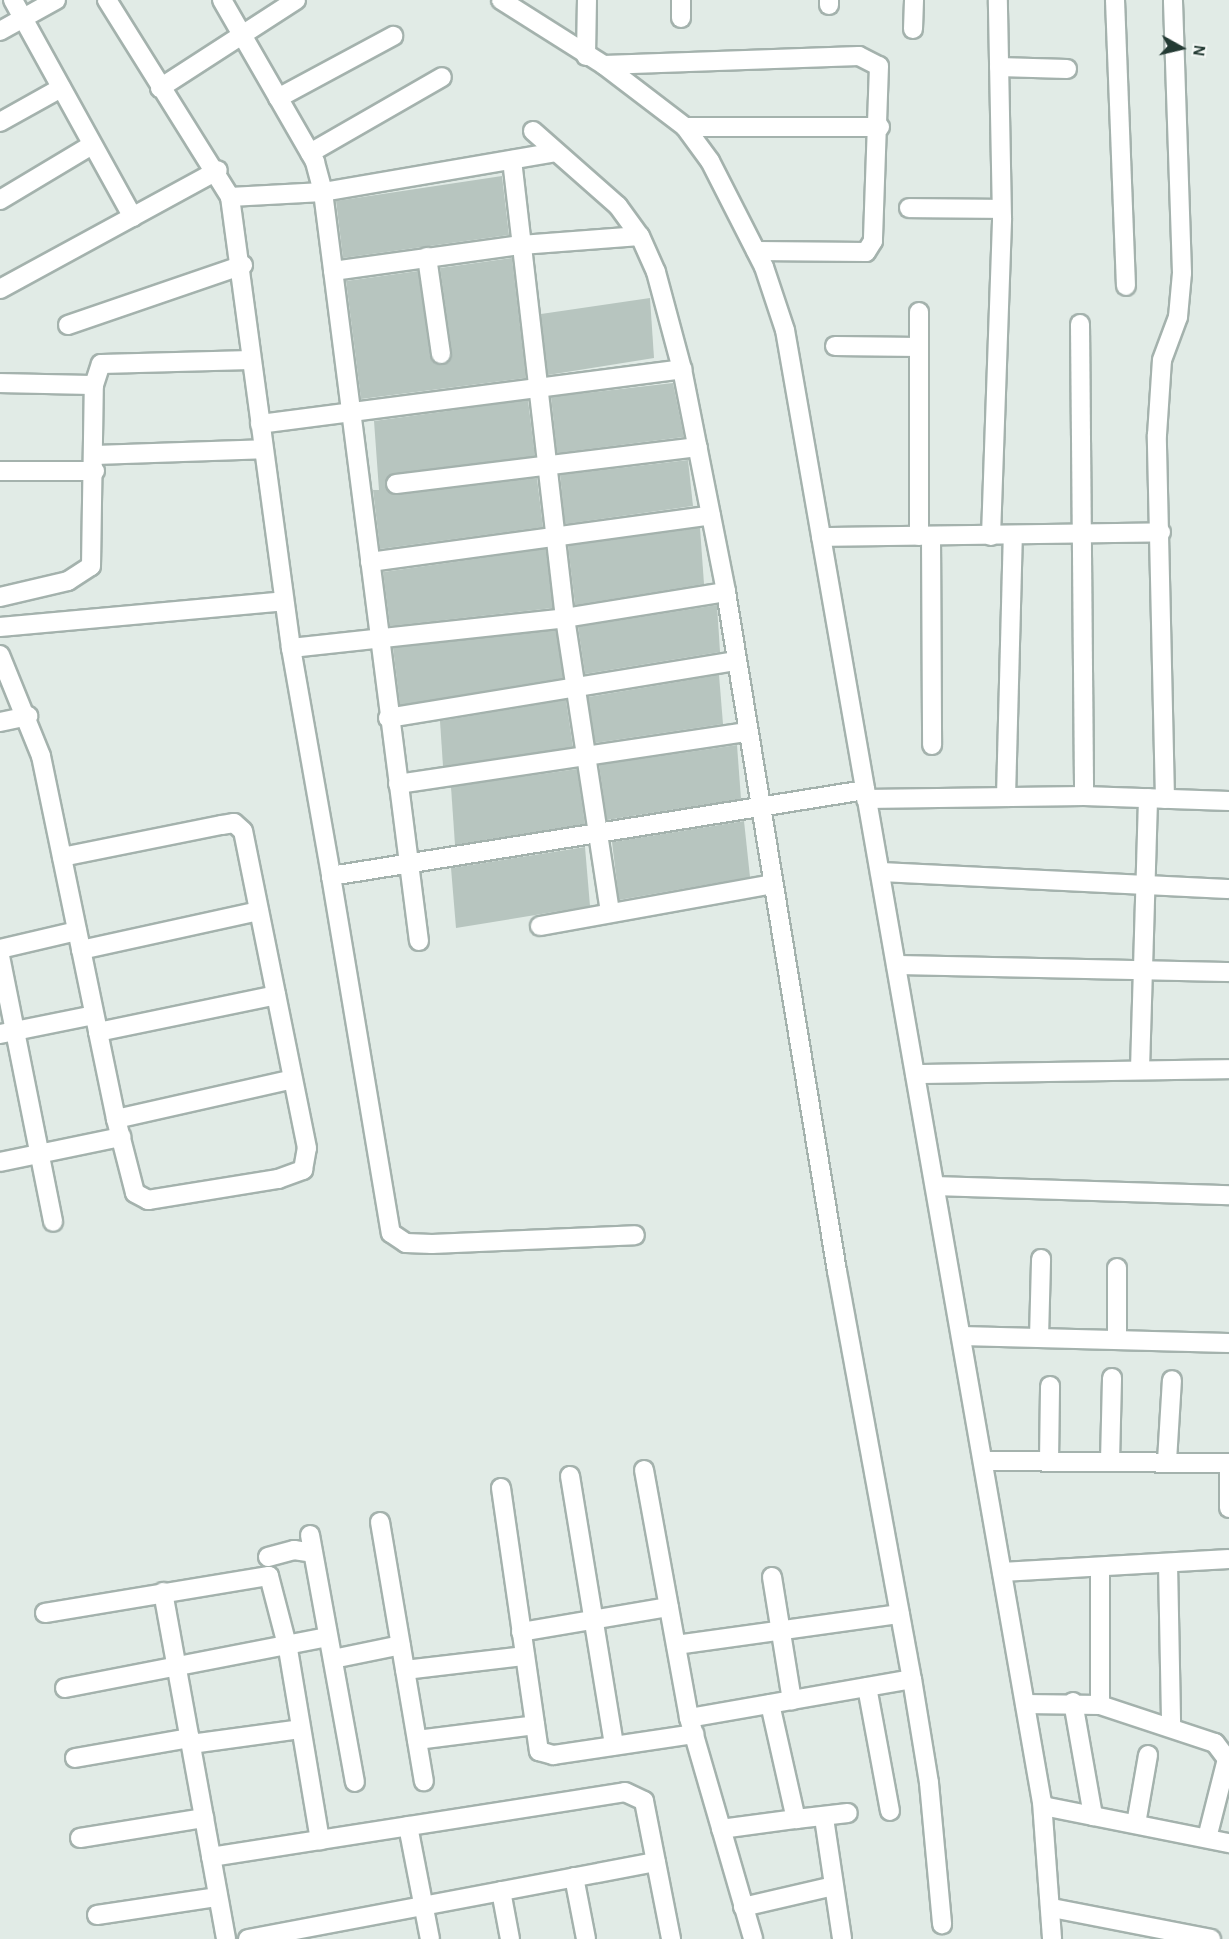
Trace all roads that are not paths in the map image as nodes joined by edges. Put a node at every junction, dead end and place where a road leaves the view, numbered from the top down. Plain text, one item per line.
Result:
1 (13, 0) edge
2 (56, 0) edge
3 (107, 0) edge
4 (222, 0) edge
5 (296, 0) edge
6 (501, 0) edge
7 (587, 0) edge
8 (914, 0) edge
9 (998, 0) edge
10 (1115, 0) edge
11 (1173, 0) edge
12 (22, 18) junction
13 (913, 29) dead end
14 (0, 31) edge
15 (240, 32) junction
16 (393, 36) dead end
17 (586, 56) junction
18 (604, 65) junction
19 (999, 67) junction
20 (1067, 69) dead end
21 (442, 77) dead end
22 (61, 88) junction
23 (160, 88) junction
24 (278, 98) junction
25 (0, 122) edge
26 (685, 127) junction
27 (880, 127) junction
28 (533, 131) dead end
29 (92, 145) junction
30 (556, 152) junction
31 (310, 153) junction
32 (512, 160) junction
33 (218, 170) junction
34 (323, 192) junction
35 (230, 197) junction
36 (0, 200) edge
37 (909, 208) dead end
38 (1001, 209) junction
39 (133, 218) junction
40 (640, 236) junction
41 (521, 245) junction
42 (756, 251) junction
43 (427, 257) junction
44 (243, 265) junction
45 (333, 271) junction
46 (1126, 286) dead end
47 (0, 289) edge
48 (919, 312) dead end
49 (1080, 324) dead end
50 (68, 325) dead end
51 (835, 346) dead end
52 (919, 347) junction
53 (441, 354) dead end
54 (252, 360) junction
55 (682, 369) junction
56 (0, 383) edge
57 (94, 385) junction
58 (538, 390) junction
59 (351, 411) junction
60 (260, 424) junction
61 (698, 447) junction
62 (263, 449) junction
63 (95, 463) junction
64 (547, 466) junction
65 (0, 471) edge
66 (396, 484) dead end
67 (711, 515) junction
68 (1161, 532) junction
69 (556, 535) junction
70 (1086, 535) junction
71 (925, 536) junction
72 (991, 536) junction
73 (1013, 536) junction
74 (821, 537) junction
75 (370, 562) junction
76 (726, 592) junction
77 (0, 597) edge
78 (284, 601) junction
79 (565, 618) junction
80 (0, 627) edge
81 (380, 637) junction
82 (291, 648) junction
83 (0, 655) edge
84 (736, 661) junction
85 (577, 691) junction
86 (28, 716) junction
87 (388, 718) junction
88 (0, 722) edge
89 (747, 732) junction
90 (932, 745) dead end
91 (587, 758) junction
92 (398, 784) junction
93 (866, 794) junction
94 (1084, 796) junction
95 (1006, 797) junction
96 (1156, 799) junction
97 (1229, 801) edge
98 (760, 810) junction
99 (599, 835) junction
100 (62, 857) junction
101 (408, 864) junction
102 (880, 872) junction
103 (332, 876) junction
104 (773, 884) junction
105 (1145, 887) junction
106 (1229, 889) edge
107 (259, 911) junction
108 (610, 913) junction
109 (540, 926) dead end
110 (77, 931) junction
111 (419, 941) dead end
112 (0, 949) edge
113 (81, 950) junction
114 (0, 956) edge
115 (896, 965) junction
116 (1143, 969) junction
117 (1229, 972) edge
118 (276, 995) junction
119 (96, 1023) junction
120 (8, 1033) edge
121 (1140, 1069) junction
122 (1229, 1069) edge
123 (915, 1074) junction
124 (293, 1079) junction
125 (116, 1119) junction
126 (120, 1137) junction
127 (40, 1155) junction
128 (0, 1162) edge
129 (935, 1186) junction
130 (1229, 1195) edge
131 (53, 1222) dead end
132 (635, 1235) dead end
133 (1041, 1259) dead end
134 (1117, 1268) dead end
135 (961, 1336) junction
136 (1039, 1338) junction
137 (1116, 1340) junction
138 (1229, 1344) edge
139 (1112, 1378) dead end
140 (1172, 1380) dead end
141 (1050, 1386) dead end
142 (983, 1461) junction
143 (1049, 1461) junction
144 (1110, 1461) junction
145 (1167, 1461) junction
146 (1229, 1464) edge
147 (644, 1470) dead end
148 (570, 1476) dead end
149 (501, 1488) dead end
150 (1229, 1508) edge
151 (380, 1522) dead end
152 (310, 1535) dead end
153 (313, 1553) junction
154 (268, 1557) dead end
155 (1229, 1559) edge
156 (1168, 1563) junction
157 (1100, 1567) junction
158 (1002, 1572) junction
159 (772, 1577) dead end
160 (163, 1592) junction
161 (669, 1607) junction
162 (45, 1613) dead end
163 (900, 1614) junction
164 (594, 1620) junction
165 (782, 1630) junction
166 (521, 1632) junction
167 (328, 1637) junction
168 (401, 1645) junction
169 (676, 1645) junction
170 (288, 1649) junction
171 (525, 1656) junction
172 (333, 1659) junction
173 (177, 1669) junction
174 (405, 1670) junction
175 (912, 1679) junction
176 (867, 1687) junction
177 (65, 1688) dead end
178 (792, 1700) junction
179 (1073, 1702) junction
180 (770, 1704) junction
181 (1025, 1704) junction
182 (1100, 1705) junction
183 (535, 1725) junction
184 (1171, 1725) junction
185 (692, 1726) junction
186 (300, 1729) junction
187 (417, 1740) junction
188 (190, 1741) junction
189 (614, 1745) junction
190 (1148, 1755) dead end
191 (75, 1758) dead end
192 (424, 1780) dead end
193 (355, 1782) dead end
194 (1043, 1806) junction
195 (890, 1811) dead end
196 (848, 1813) dead end
197 (1093, 1816) junction
198 (204, 1818) junction
199 (824, 1818) junction
200 (796, 1819) junction
201 (1136, 1824) junction
202 (408, 1826) junction
203 (721, 1829) junction
204 (80, 1838) dead end
205 (1207, 1838) junction
206 (320, 1840) junction
207 (1229, 1842) edge
208 (211, 1857) junction
209 (656, 1862) junction
210 (574, 1877) junction
211 (834, 1886) junction
212 (501, 1891) junction
213 (218, 1897) junction
214 (424, 1906) junction
215 (743, 1906) junction
216 (1052, 1908) junction
217 (97, 1915) dead end
218 (942, 1924) dead end
219 (226, 1939) edge
220 (248, 1939) edge
221 (430, 1939) edge
222 (510, 1939) edge
223 (586, 1939) edge
224 (671, 1939) edge
225 (753, 1939) edge
226 (842, 1939) edge
227 (1052, 1939) edge
228 (1211, 1939) edge

1 - 12 street
2 - 12 street
3 - 23 street
4 - 15 street
5 - 15 street
6 - 17 street
7 - 17 street
8 - 13 street
9 - 19 street
10 - 46 street
11 - 68 street
12 - 14 street
12 - 22 street
15 - 23 street
15 - 24 street
16 - 24 street
17 - 18 street
18 - 26 street
18 - 27 street
19 - 20 street
19 - 38 street
21 - 31 street
22 - 25 street
22 - 29 street
23 - 33 street
24 - 31 street
26 - 27 street
26 - 42 street
27 - 42 street
28 - 30 street
29 - 36 street
29 - 39 street
30 - 32 street
30 - 40 street
31 - 34 street
32 - 34 street
32 - 41 street
33 - 35 street
33 - 39 street
34 - 35 street
34 - 45 street
35 - 44 street
37 - 38 street
38 - 72 street
39 - 47 street
40 - 41 street
40 - 55 street
41 - 43 street
41 - 58 street
42 - 74 street
43 - 45 street
43 - 53 street
44 - 50 street
44 - 54 street
45 - 59 street
48 - 52 street
49 - 70 street
51 - 52 street
52 - 71 street
54 - 57 street
54 - 60 street
55 - 58 street
55 - 61 street
56 - 57 street
57 - 63 street
58 - 59 street
58 - 64 street
59 - 60 street
59 - 75 street
60 - 62 street
61 - 64 street
61 - 67 street
62 - 63 street
62 - 78 street
63 - 65 street
63 - 77 street
64 - 66 street
64 - 69 street
67 - 69 street
67 - 76 street
68 - 70 street
68 - 96 street
69 - 75 street
69 - 79 street
70 - 73 street
70 - 94 street
71 - 72 street
71 - 74 street
71 - 90 street
72 - 73 street
73 - 95 street
74 - 93 street
75 - 81 street
76 - 79 street
76 - 84 street
78 - 80 street
78 - 82 street
79 - 81 street
79 - 85 street
81 - 82 street
81 - 87 street
82 - 103 street
83 - 86 street
84 - 85 street
84 - 89 street
85 - 87 street
85 - 91 street
86 - 88 street
86 - 100 street
87 - 92 street
89 - 91 street
89 - 98 street
91 - 92 street
91 - 99 street
92 - 101 street
93 - 95 street
93 - 98 street
93 - 102 street
94 - 95 street
94 - 96 street
96 - 97 street
96 - 105 street
98 - 99 street
98 - 104 street
99 - 101 street
99 - 108 street
100 - 107 street
100 - 110 street
101 - 103 street
101 - 111 street
102 - 105 street
102 - 115 street
103 - 132 street
104 - 108 street
104 - 163 street
105 - 106 street
105 - 116 street
107 - 113 street
107 - 118 street
108 - 109 street
110 - 112 street
110 - 113 street
113 - 119 street
114 - 120 street
115 - 116 street
115 - 123 street
116 - 117 street
116 - 121 street
118 - 119 street
118 - 124 street
119 - 120 street
119 - 125 street
120 - 127 street
121 - 122 street
121 - 123 street
123 - 129 street
124 - 125 street
124 - 126 street
125 - 126 street
126 - 127 street
127 - 128 street
127 - 131 street
129 - 130 street
129 - 135 street
133 - 136 street
134 - 137 street
135 - 136 street
135 - 142 street
136 - 137 street
137 - 138 street
139 - 144 street
140 - 145 street
141 - 143 street
142 - 143 street
142 - 158 street
143 - 144 street
144 - 145 street
145 - 146 street
146 - 150 street
147 - 161 street
148 - 164 street
149 - 166 street
151 - 168 street
152 - 153 street
153 - 154 street
153 - 167 street
155 - 156 street
156 - 157 street
156 - 184 street
157 - 158 street
157 - 182 street
158 - 181 street
159 - 165 street
160 - 162 street
160 - 170 street
160 - 173 street
161 - 164 street
161 - 169 street
163 - 165 street
163 - 175 street
164 - 166 street
164 - 189 street
165 - 169 street
165 - 178 street
166 - 171 street
167 - 170 street
167 - 172 street
168 - 172 street
168 - 174 street
169 - 185 street
170 - 173 street
170 - 186 street
171 - 174 street
171 - 183 street
172 - 193 street
173 - 177 street
173 - 188 street
174 - 187 street
175 - 176 street
175 - 218 street
176 - 178 street
176 - 195 street
178 - 180 street
179 - 181 street
179 - 182 street
179 - 197 street
180 - 185 street
180 - 200 street
181 - 194 street
182 - 184 street
183 - 187 street
183 - 189 street
184 - 205 street
185 - 189 street
185 - 203 street
186 - 188 street
186 - 206 street
187 - 192 street
188 - 191 street
188 - 198 street
190 - 201 street
194 - 197 street
194 - 216 street
196 - 199 street
197 - 201 street
198 - 204 street
198 - 208 street
199 - 200 street
199 - 211 street
200 - 203 street
201 - 205 street
202 - 206 street
202 - 209 street
202 - 214 street
203 - 215 street
205 - 207 street
206 - 208 street
208 - 213 street
209 - 210 street
209 - 224 street
210 - 212 street
210 - 223 street
211 - 215 street
211 - 226 street
212 - 214 street
212 - 222 street
213 - 217 street
213 - 219 street
214 - 220 street
214 - 221 street
215 - 225 street
216 - 227 street
216 - 228 street

